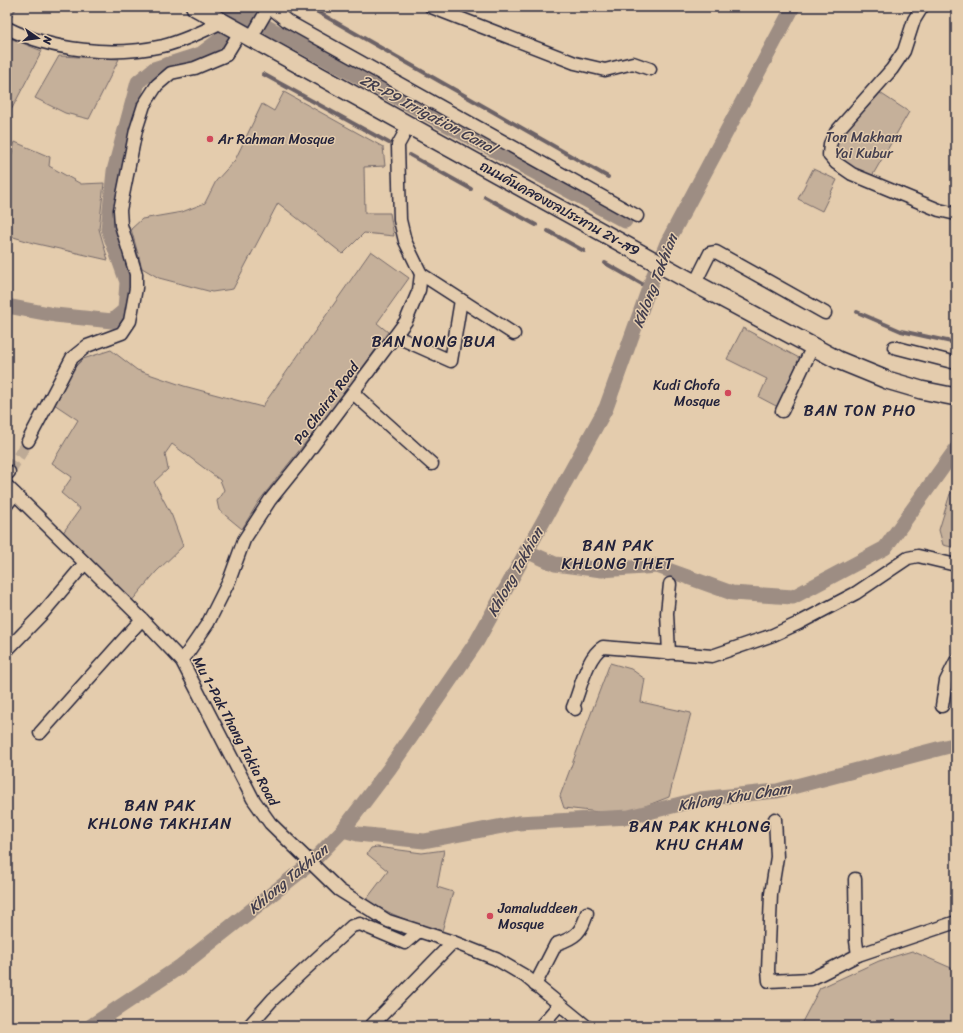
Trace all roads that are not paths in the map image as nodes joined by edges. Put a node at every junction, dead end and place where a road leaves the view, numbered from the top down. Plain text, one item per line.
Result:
1 (195, 7) edge
2 (431, 7) edge
3 (922, 7) edge
4 (268, 9) edge
5 (222, 22) junction
6 (7, 28) edge
7 (249, 34) junction
8 (650, 69) dead end
9 (409, 125) junction
10 (956, 214) edge
11 (637, 216) dead end
12 (421, 274) junction
13 (689, 280) junction
14 (461, 300) junction
15 (825, 313) dead end
16 (514, 334) dead end
17 (395, 336) junction
18 (813, 346) junction
19 (894, 347) dead end
20 (956, 363) edge
21 (353, 393) junction
22 (956, 397) edge
23 (782, 411) dead end
24 (28, 441) tunnel mouth
25 (432, 464) dead end
26 (11, 490) edge
27 (7, 504) edge
28 (85, 563) junction
29 (956, 565) edge
30 (670, 584) dead end
31 (142, 619) junction
32 (7, 650) edge
33 (669, 653) junction
34 (182, 661) junction
35 (956, 661) edge
36 (942, 706) dead end
37 (575, 709) dead end
38 (40, 733) dead end
39 (775, 819) dead end
40 (856, 879) dead end
41 (587, 913) dead end
42 (956, 922) edge
43 (419, 931) junction
44 (453, 942) junction
45 (858, 955) junction
46 (535, 985) junction
47 (559, 1005) junction
48 (249, 1026) edge
49 (371, 1026) edge
50 (541, 1026) edge
51 (586, 1026) edge

1 - 5 street, ถนนคันคลองชลประทาน 2ข-ส9
2 - 8 street
3 - 10 street
4 - 7 street
4 - 11 street
5 - 6 street
5 - 7 street, ถนนคันคลองชลประทาน 2ข-ส9
7 - 9 street, ถนนคันคลองชลประทาน 2ข-ส9
7 - 24 street
9 - 12 street
9 - 13 street, ถนนคันคลองชลประทาน 2ข-ส9
12 - 14 street
12 - 17 street, Pa Chairat Road
13 - 15 street
13 - 18 street, ถนนคันคลองชลประทาน 2ข-ส9
14 - 16 street
14 - 17 street
17 - 21 street, Pa Chairat Road
18 - 22 street, ถนนคันคลองชลประทาน 2ข-ส9
18 - 23 street
19 - 20 street
21 - 25 street
21 - 34 street, Pa Chairat Road
26 - 27 street
26 - 28 street, Mu 1-Pak Thang Takia Road
28 - 31 street, Mu 1-Pak Thang Takia Road
28 - 32 street
29 - 33 street
30 - 33 street
31 - 34 street, Mu 1-Pak Thang Takia Road
31 - 38 street
33 - 37 street
34 - 43 street, Mu 1-Pak Thang Takia Road
35 - 36 street
39 - 45 street
40 - 45 street
41 - 46 street
42 - 45 street
43 - 44 street, Mu 1-Pak Thang Takia Road
43 - 48 street
44 - 46 street, Mu 1-Pak Thang Takia Road
44 - 49 street
46 - 47 street, Mu 1-Pak Thang Takia Road
47 - 50 street
47 - 51 street, Mu 1-Pak Thang Takia Road

